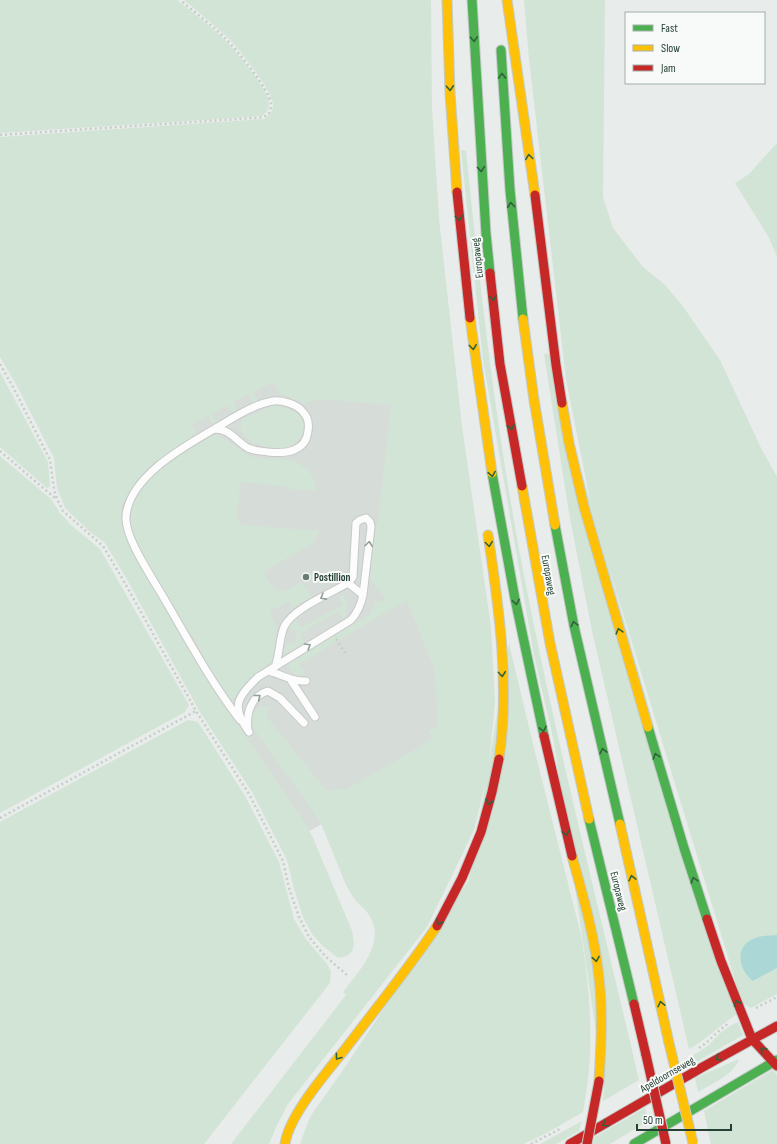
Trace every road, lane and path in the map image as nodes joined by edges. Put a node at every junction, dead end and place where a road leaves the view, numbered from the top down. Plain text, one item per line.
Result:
1 (180, 0) edge
2 (447, 0) edge
3 (472, 0) edge
4 (499, 0) edge
5 (507, 0) edge
6 (500, 15) dead end
7 (501, 38) dead end
8 (0, 135) edge
9 (0, 364) edge
10 (476, 367) junction
11 (474, 411) dead end
12 (215, 429) junction
13 (0, 452) edge
14 (57, 499) junction
15 (487, 526) dead end
16 (348, 584) junction
17 (363, 595) junction
18 (338, 641) dead end
19 (347, 656) dead end
20 (274, 667) junction
21 (268, 672) junction
22 (290, 679) junction
23 (306, 681) dead end
24 (196, 711) junction
25 (315, 717) dead end
26 (240, 720) junction
27 (304, 723) dead end
28 (0, 818) edge
29 (347, 975) dead end
30 (777, 1026) edge
31 (752, 1039) junction
32 (776, 1063) edge
33 (693, 1143) edge
34 (285, 1144) edge
35 (570, 1144) edge
36 (587, 1144) edge
37 (634, 1144) edge
38 (666, 1144) edge

1 - 8 path
2 -> 10 main road
3 -> 38 main road, Europaweg, bridge
4 - 6 main road
31 -> 5 main road
33 -> 7 main road, Europaweg, bridge
9 - 14 path
10 - 11 main road
10 -> 36 main road, bridge
12 - 12 lane
12 - 26 lane
13 - 14 path
14 - 24 path
15 -> 34 main road
16 - 17 lane
17 -> 16 lane
16 -> 20 lane
20 -> 17 lane
18 - 19 path
20 - 21 lane
21 - 22 lane
21 - 26 lane
22 - 23 lane
22 - 25 lane
24 - 28 path
24 - 29 path
26 -> 27 lane
30 - 31 main road, Apeldoornseweg
32 -> 31 main road
31 -> 35 main road, Apeldoornseweg
32 - 37 main road

